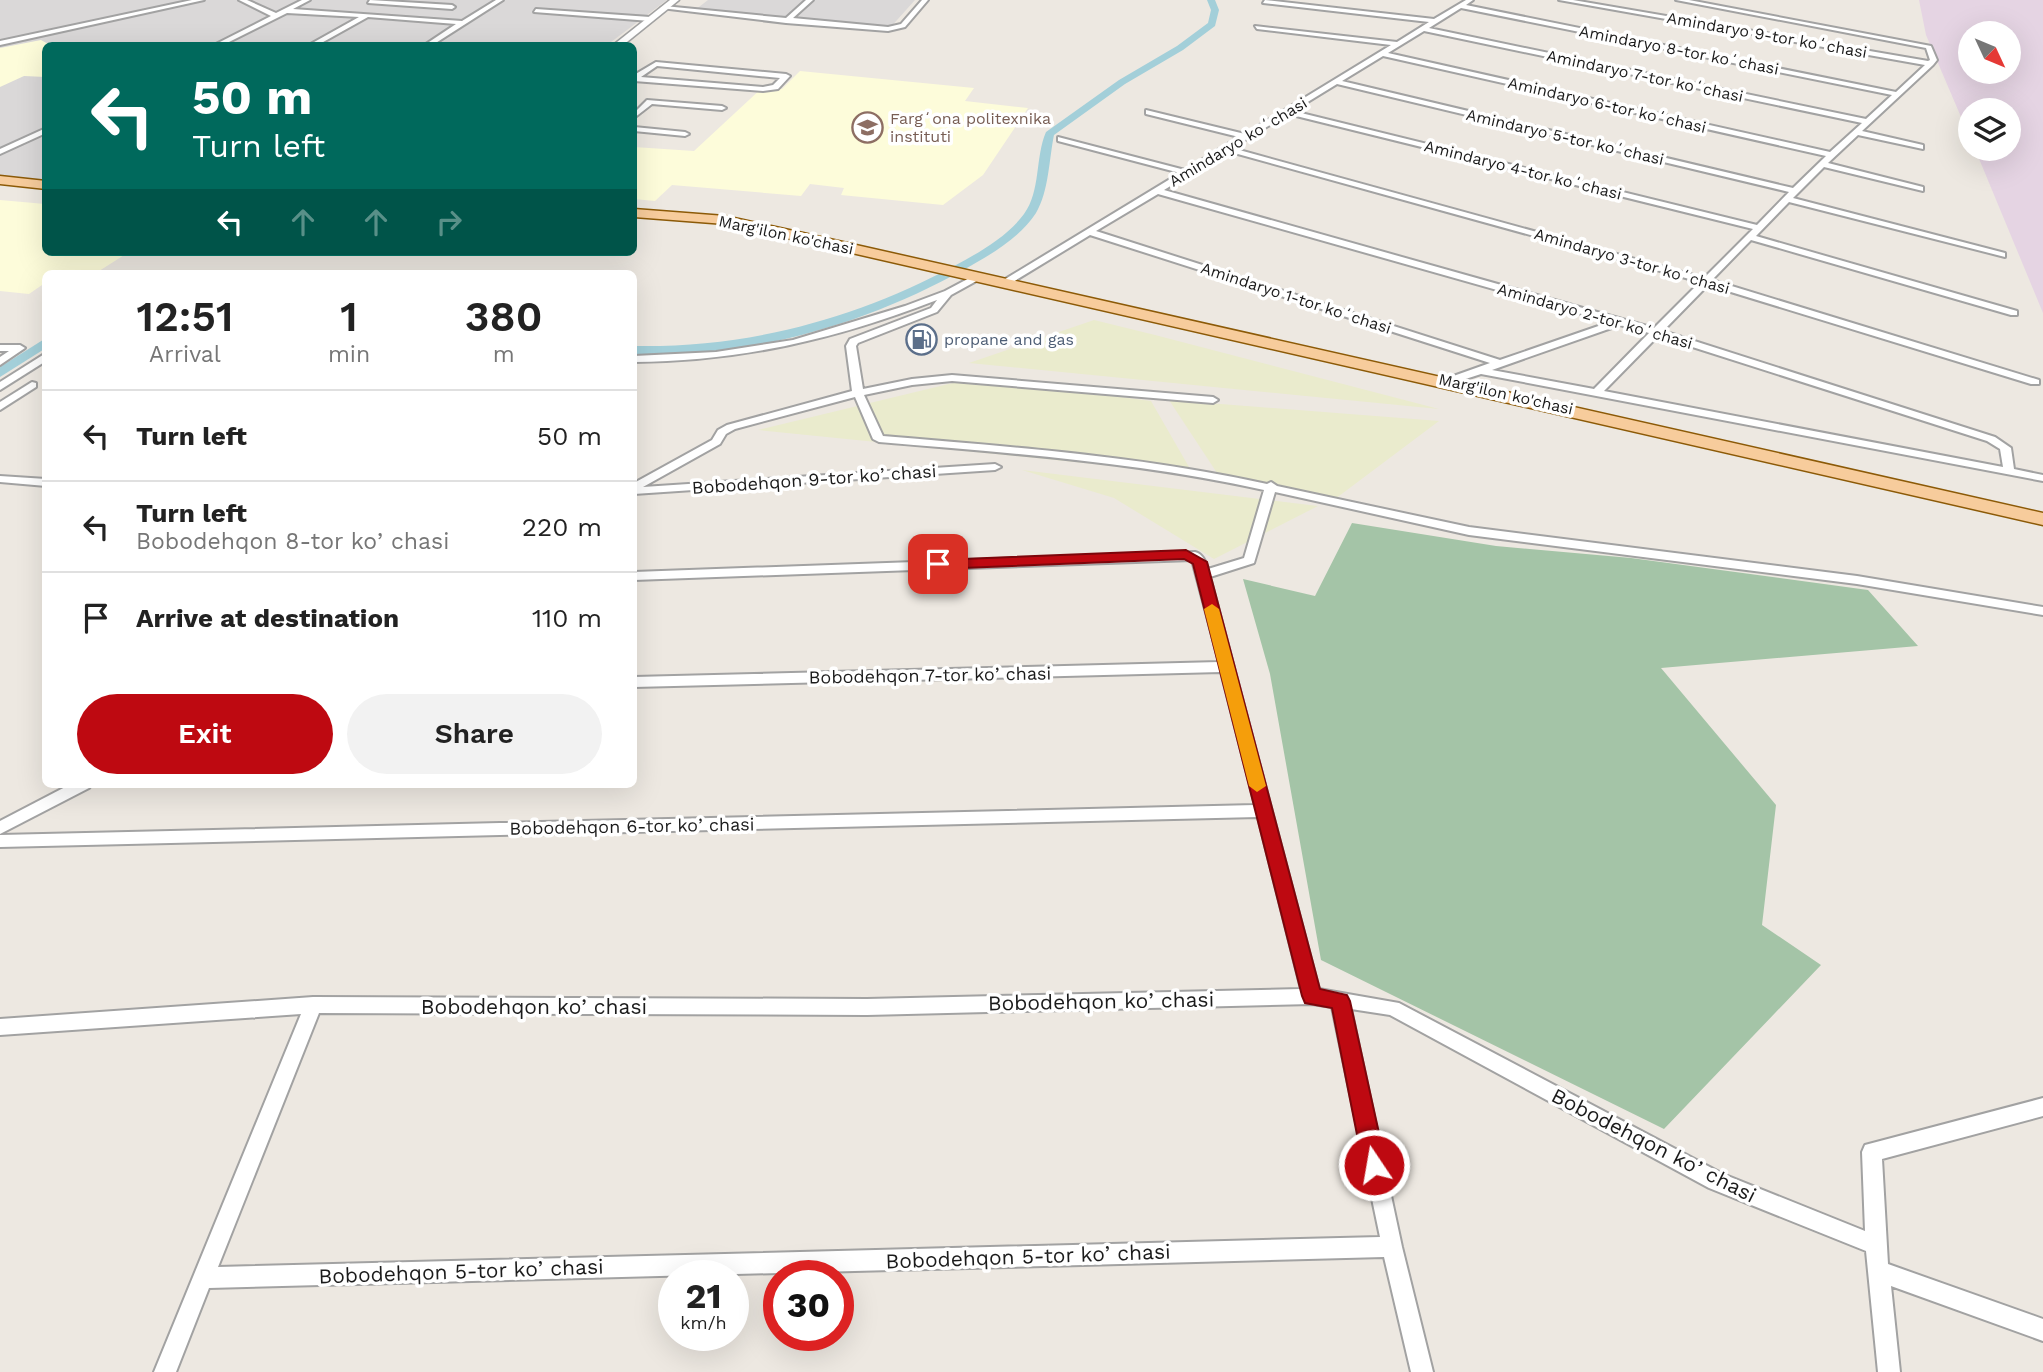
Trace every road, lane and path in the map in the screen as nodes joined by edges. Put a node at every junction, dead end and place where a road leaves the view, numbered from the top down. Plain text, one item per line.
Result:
1 (201, 0) edge
2 (242, 0) edge
3 (307, 0) edge
4 (500, 0) edge
5 (675, 0) edge
6 (707, 0) edge
7 (810, 0) edge
8 (925, 0) edge
9 (1470, 0) edge
10 (1562, 0) edge
11 (1679, 0) edge
12 (370, 2) edge
13 (1265, 2) dead end
14 (1460, 6) junction
15 (664, 8) junction
16 (694, 10) junction
17 (285, 11) junction
18 (536, 11) dead end
19 (275, 15) junction
20 (367, 15) junction
21 (650, 19) junction
22 (429, 20) junction
23 (786, 21) junction
24 (1435, 22) junction
25 (462, 23) junction
26 (1257, 27) dead end
27 (1424, 29) junction
28 (221, 42) edge
29 (317, 42) edge
30 (432, 42) edge
31 (621, 42) edge
32 (0, 43) edge
33 (1400, 44) junction
34 (1383, 54) junction
35 (1931, 64) junction
36 (637, 76) edge
37 (637, 78) edge
38 (675, 81) junction
39 (1336, 82) junction
40 (667, 88) dead end
41 (1897, 93) junction
42 (658, 95) dead end
43 (650, 102) junction
44 (722, 108) dead end
45 (1149, 112) dead end
46 (637, 113) edge
47 (1288, 113) junction
48 (1867, 122) junction
49 (637, 130) edge
50 (42, 132) edge
51 (1857, 132) junction
52 (685, 134) dead end
53 (1248, 137) junction
54 (1061, 139) dead end
55 (1920, 147) dead end
56 (1227, 149) junction
57 (0, 152) edge
58 (1831, 155) junction
59 (1822, 164) junction
60 (1188, 173) junction
61 (0, 180) edge
62 (42, 185) edge
63 (1920, 189) dead end
64 (1157, 191) junction
65 (1795, 191) junction
66 (1787, 199) junction
67 (637, 213) edge
68 (1758, 228) junction
69 (1090, 232) junction
70 (1749, 237) junction
71 (2002, 255) dead end
72 (973, 276) junction
73 (1705, 281) junction
74 (1005, 283) junction
75 (948, 292) junction
76 (2014, 313) dead end
77 (1616, 323) junction
78 (1656, 332) junction
79 (0, 348) edge
80 (42, 359) edge
81 (637, 359) edge
82 (0, 362) edge
83 (1503, 364) junction
84 (1483, 371) junction
85 (1449, 381) junction
86 (2035, 382) dead end
87 (32, 385) dead end
88 (0, 387) edge
89 (858, 393) junction
90 (1595, 394) junction
91 (1213, 400) dead end
92 (0, 407) edge
93 (995, 467) dead end
94 (2008, 471) junction
95 (2043, 478) edge
96 (0, 479) edge
97 (42, 483) edge
98 (1271, 486) junction
99 (637, 487) edge
100 (637, 489) edge
101 (2043, 519) edge
102 (1203, 575) junction
103 (637, 576) edge
104 (2043, 611) edge
105 (1227, 667) junction
106 (637, 682) edge
107 (76, 788) edge
108 (1264, 811) junction
109 (0, 828) edge
110 (0, 841) edge
111 (1312, 996) junction
112 (1340, 1001) junction
113 (313, 1005) junction
114 (0, 1027) edge
115 (2043, 1107) edge
116 (1876, 1245) junction
117 (1392, 1247) junction
118 (1878, 1271) junction
119 (203, 1278) junction
120 (2043, 1330) edge
121 (165, 1372) edge
122 (1422, 1372) edge
123 (1889, 1372) edge

1 - 32 street
2 - 19 street
3 - 17 street
4 - 25 street
5 - 15 street
6 - 16 street
7 - 23 street
8 - 23 street
9 - 14 street, Amindaryo koʻchasi
10 - 35 street, Amindaryo 9-tor koʻchasi
11 - 35 street
12 - 22 street
13 - 24 street
14 - 24 street, Amindaryo koʻchasi
14 - 41 street, Amindaryo 8-tor koʻchasi
15 - 16 street
15 - 21 street
16 - 23 street
17 - 19 street
17 - 20 street
18 - 21 street
19 - 28 street
20 - 22 street
20 - 29 street
21 - 31 street
22 - 25 street
24 - 27 street, Amindaryo koʻchasi
25 - 30 street
26 - 33 street
27 - 33 street, Amindaryo koʻchasi
27 - 48 street, Amindaryo 7-tor koʻchasi
33 - 34 street, Amindaryo koʻchasi
34 - 39 street, Amindaryo koʻchasi
34 - 58 street, Amindaryo 6-tor koʻchasi
35 - 41 street
36 - 38 street
37 - 38 street
38 - 40 street
39 - 47 street, Amindaryo koʻchasi
39 - 65 street, Amindaryo 5-tor koʻchasi
41 - 48 street
42 - 43 street
43 - 44 street
43 - 46 street
45 - 53 street
47 - 53 street, Amindaryo koʻchasi
47 - 68 street, Amindaryo 4-tor koʻchasi
48 - 51 street
49 - 52 street
50 - 57 street
51 - 55 street
51 - 58 street
53 - 56 street, Amindaryo koʻchasi
54 - 60 street
56 - 60 street, Amindaryo koʻchasi
56 - 73 street, Amindaryo 3-tor koʻchasi
58 - 59 street
59 - 63 street
59 - 65 street
60 - 64 street, Amindaryo koʻchasi
61 - 62 main road
64 - 69 street, Amindaryo koʻchasi
64 - 77 street, Amindaryo 2-tor koʻchasi
65 - 66 street
66 - 68 street
66 - 71 street
67 - 72 main road, Marg'ilon ko'chasi
68 - 70 street
69 - 74 street, Amindaryo koʻchasi
69 - 83 street, Amindaryo 1-tor koʻchasi
70 - 73 street
70 - 76 street
72 - 74 main road, Marg'ilon ko'chasi
72 - 75 street
73 - 78 street
73 - 86 street, Amindaryo 3-tor koʻchasi
74 - 85 main road, Marg'ilon ko'chasi
75 - 81 street
75 - 89 street
77 - 78 street, Amindaryo 2-tor koʻchasi
77 - 83 street
78 - 90 street
78 - 94 street, Amindaryo 2-tor koʻchasi
79 - 82 street
80 - 88 street
83 - 84 street
84 - 85 street
84 - 90 street
85 - 101 main road, Marg'ilon ko'chasi
87 - 92 street
89 - 91 street
89 - 98 street
89 - 99 street
90 - 94 street
93 - 100 street, Bobodehqon 9-tor koʼchasi
94 - 95 street
96 - 97 street
98 - 102 street
98 - 104 street
102 - 103 street
102 - 105 street
105 - 106 street, Bobodehqon 7-tor koʼchasi
105 - 108 street
107 - 109 street
108 - 110 street, Bobodehqon 6-tor koʼchasi
108 - 111 street
111 - 112 street, Bobodehqon koʼchasi
111 - 113 street, Bobodehqon koʼchasi
112 - 116 street, Bobodehqon koʼchasi
112 - 117 street
113 - 114 street, Bobodehqon koʼchasi
113 - 119 street
115 - 116 street
116 - 118 street
117 - 119 street, Bobodehqon 5-tor koʼchasi
117 - 122 street
118 - 120 street
118 - 123 street
119 - 121 street

